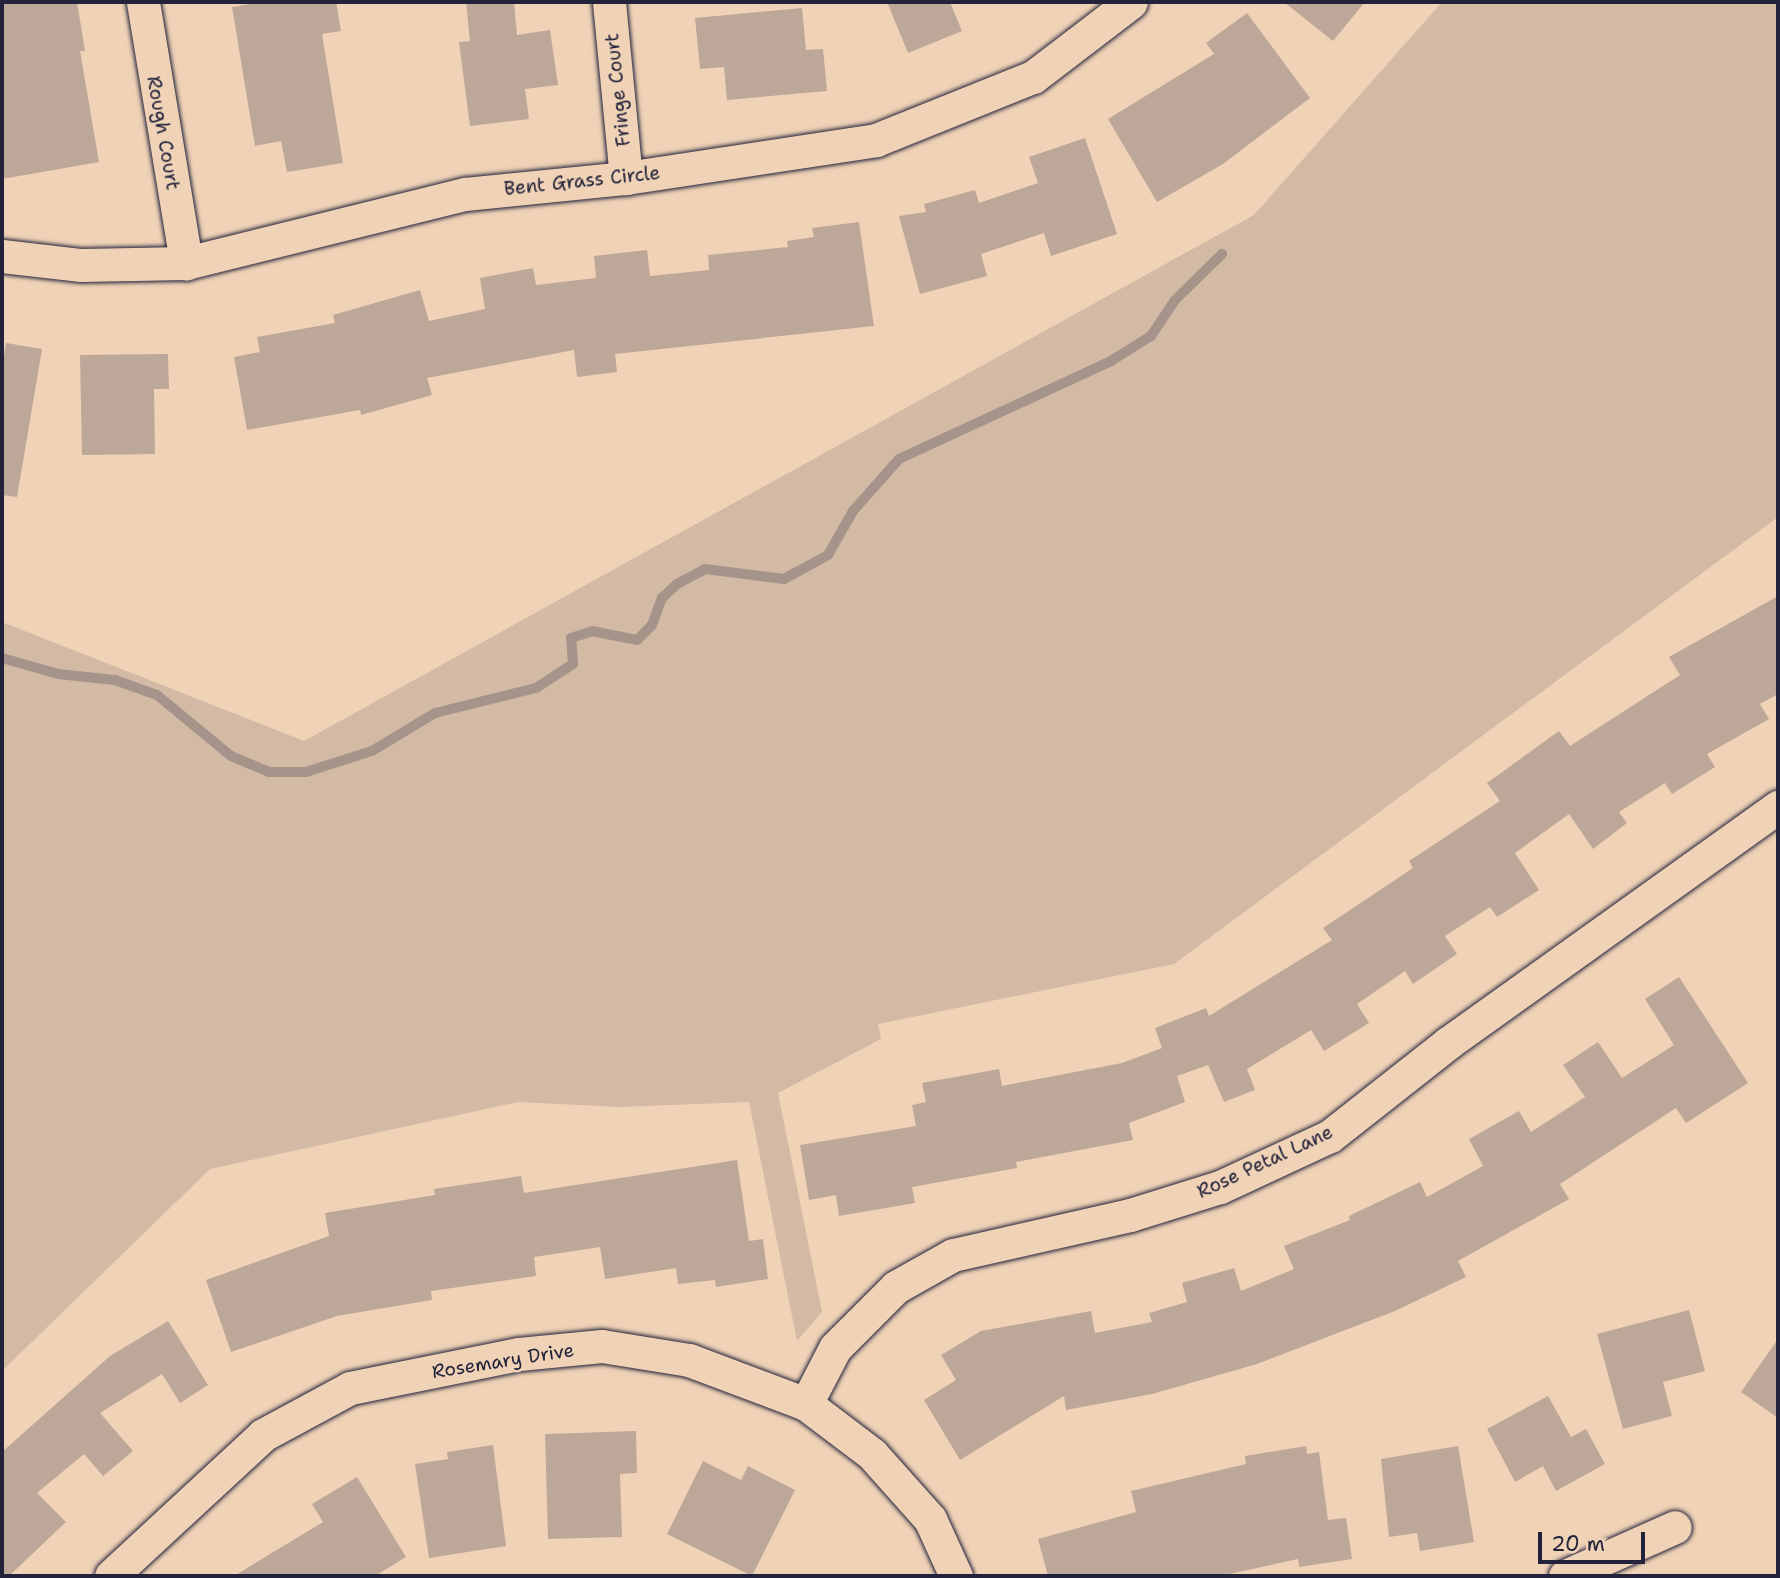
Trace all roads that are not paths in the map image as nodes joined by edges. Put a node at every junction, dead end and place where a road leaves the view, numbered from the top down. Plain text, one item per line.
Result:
1 (143, 2) edge
2 (609, 2) edge
3 (1131, 2) edge
4 (626, 178) junction
5 (2, 256) edge
6 (186, 263) junction
7 (1778, 807) edge
8 (806, 1404) junction
9 (1675, 1527) dead end
10 (111, 1576) edge
11 (956, 1576) edge
12 (1565, 1576) edge

1 - 6 street, Rough Court
2 - 4 street, Fringe Court
3 - 4 street, Bent Grass Circle
4 - 6 street, Bent Grass Circle
5 - 6 street, Bent Grass Circle
7 - 8 street, Rose Petal Lane
8 - 10 street, Rosemary Drive
8 - 11 street, Rosemary Drive
9 - 12 street

